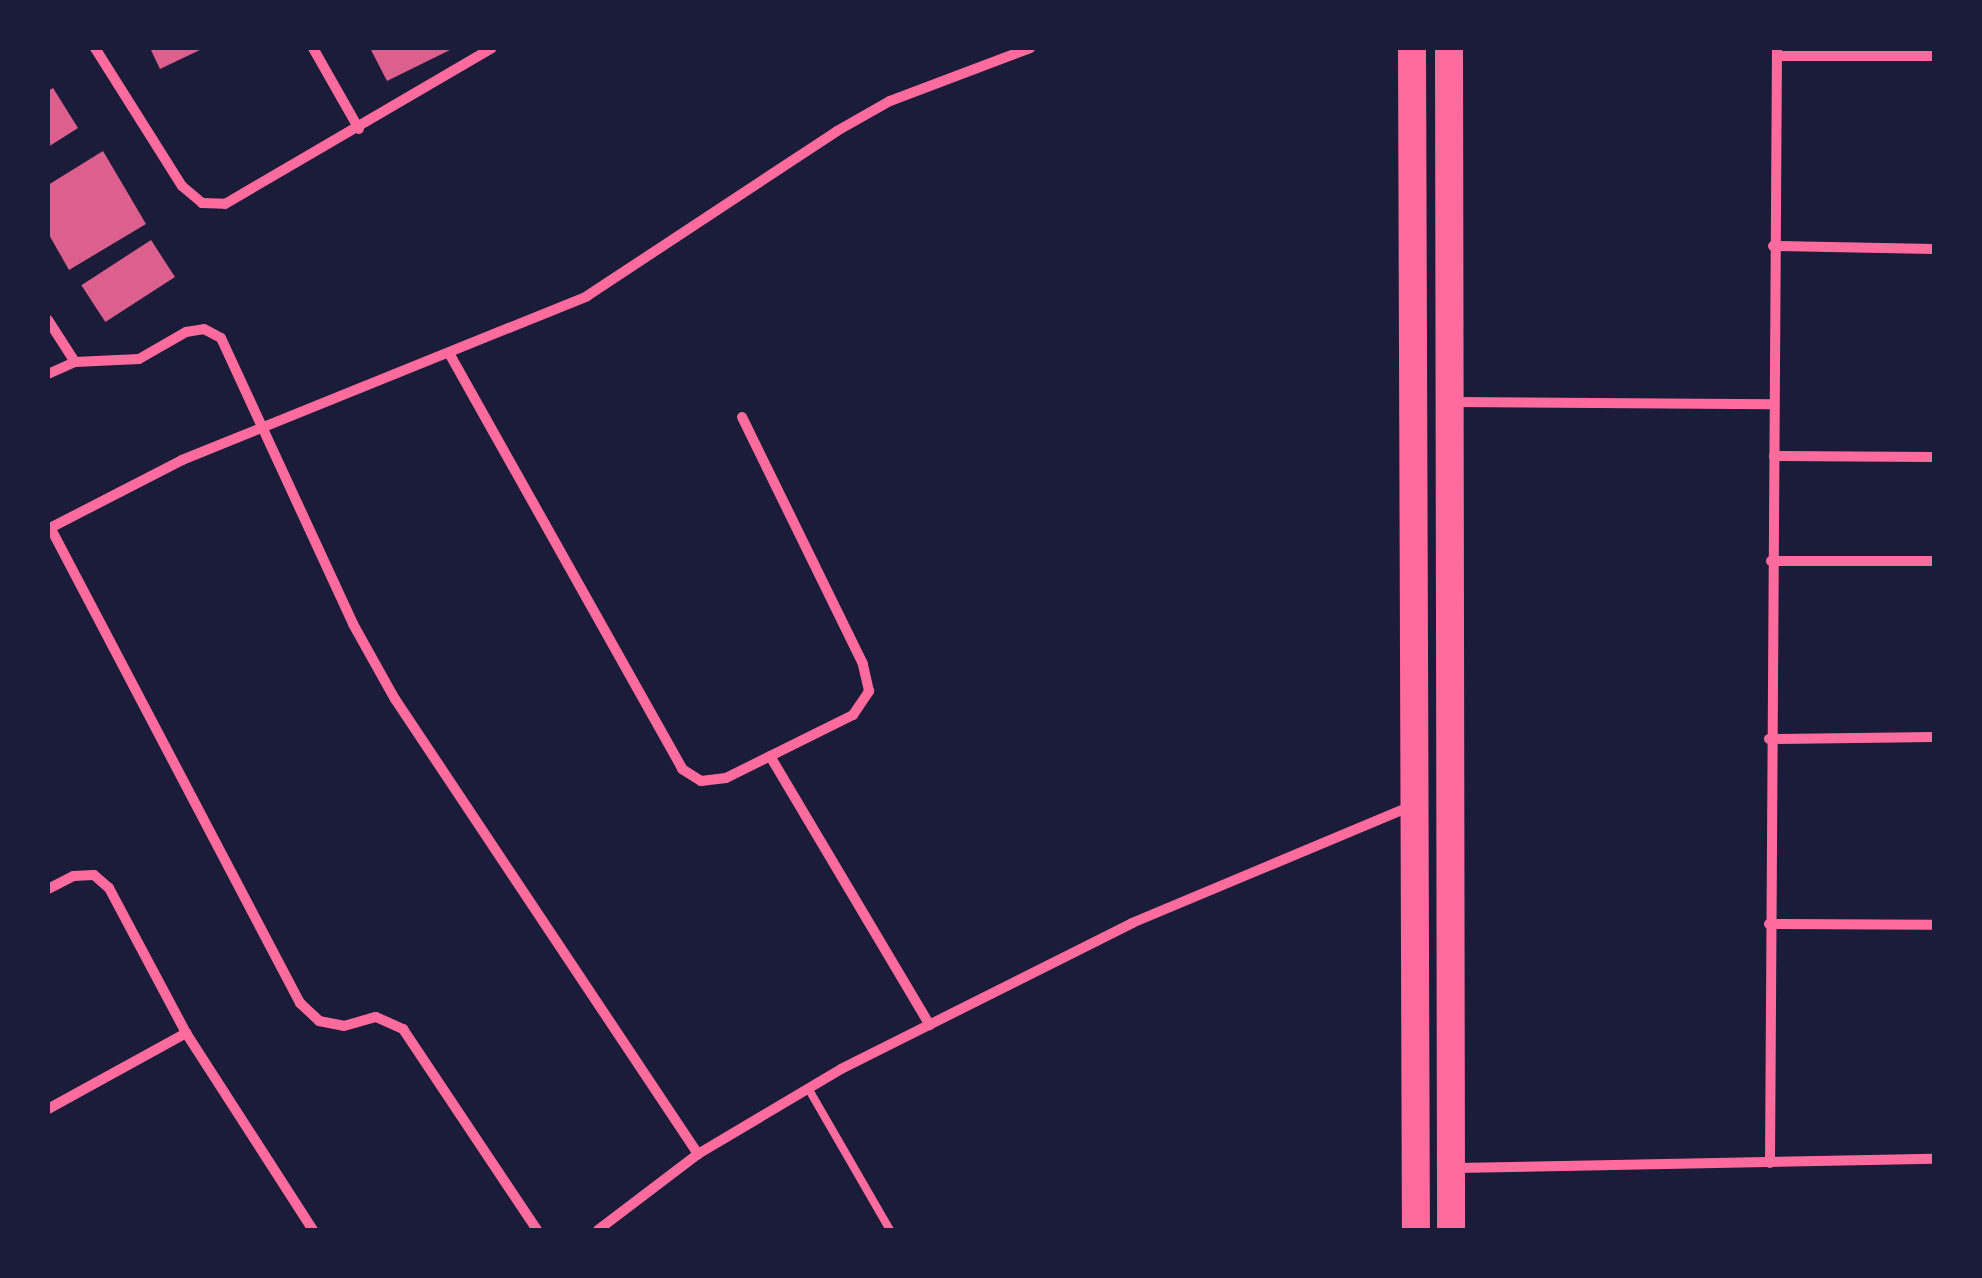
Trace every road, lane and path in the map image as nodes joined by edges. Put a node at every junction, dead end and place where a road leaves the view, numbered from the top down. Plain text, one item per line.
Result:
1 (96, 48) edge
2 (313, 48) edge
3 (492, 48) edge
4 (1030, 48) edge
5 (1412, 48) edge
6 (1449, 48) edge
7 (1777, 52) edge
8 (1934, 56) edge
9 (359, 129) junction
10 (1773, 246) junction
11 (1934, 249) edge
12 (48, 320) edge
13 (449, 354) junction
14 (75, 362) junction
15 (48, 374) edge
16 (1447, 402) junction
17 (1772, 404) junction
18 (742, 416) dead end
19 (262, 427) junction
20 (1774, 456) junction
21 (1934, 457) edge
22 (49, 528) edge
23 (1771, 560) junction
24 (1934, 561) edge
25 (1934, 737) edge
26 (1769, 739) junction
27 (770, 756) junction
28 (1415, 804) junction
29 (48, 889) edge
30 (1770, 924) junction
31 (1934, 925) edge
32 (930, 1025) junction
33 (186, 1033) junction
34 (808, 1088) junction
35 (48, 1109) edge
36 (698, 1154) junction
37 (1934, 1159) edge
38 (1770, 1163) junction
39 (1450, 1168) junction
40 (313, 1230) edge
41 (536, 1230) edge
42 (598, 1230) edge
43 (890, 1230) edge
44 (1416, 1230) edge
45 (1451, 1230) edge

1 - 9 street
2 - 9 street
3 - 9 street
4 - 13 street
5 - 28 highway
6 - 16 highway
7 - 8 street
7 - 10 street
10 - 11 street
10 - 17 street
12 - 14 street
13 - 19 street
13 - 27 street
14 - 15 street
14 - 19 street
16 - 17 street
16 - 39 highway
17 - 20 street
18 - 27 street
19 - 22 street
19 - 36 street
20 - 21 street
20 - 23 street
22 - 41 street
23 - 24 street
23 - 26 street
25 - 26 street
26 - 30 street
27 - 32 street
28 - 32 street
28 - 44 highway
29 - 33 street
30 - 31 street
30 - 38 street
32 - 34 street
33 - 35 street
33 - 40 street
34 - 36 street
34 - 43 lane
36 - 42 street
37 - 38 street
38 - 39 street
39 - 45 highway

